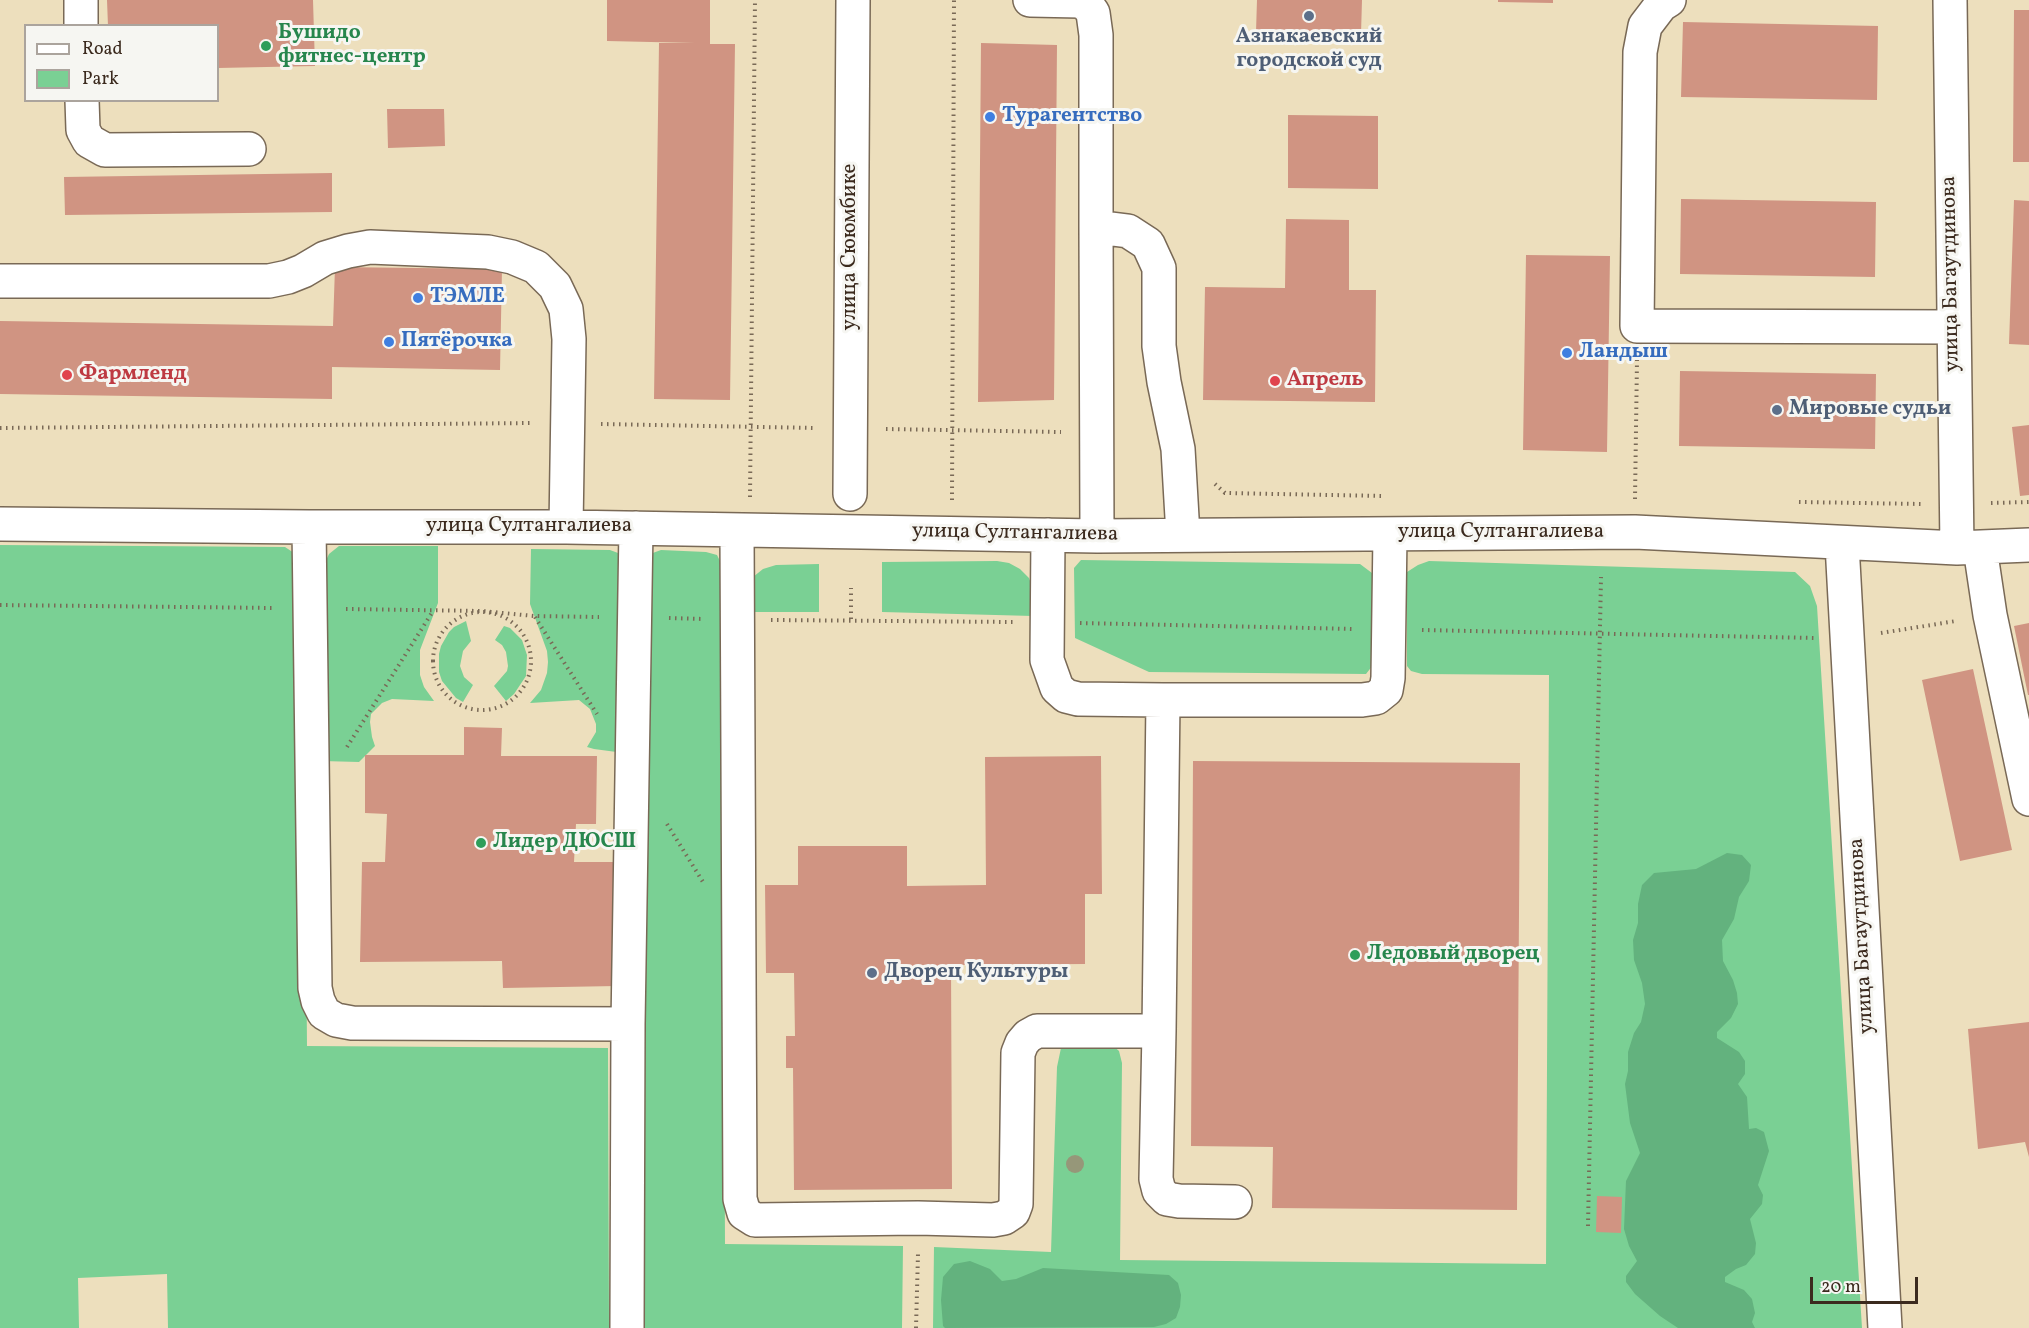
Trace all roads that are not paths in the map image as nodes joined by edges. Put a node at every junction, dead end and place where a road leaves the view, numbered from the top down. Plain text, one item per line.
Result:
1 (81, 0) edge
2 (853, 0) edge
3 (1030, 0) edge
4 (1669, 0) edge
5 (1950, 0) edge
6 (81, 24) edge
7 (82, 102) edge
8 (249, 150) dead end
9 (1096, 227) junction
10 (0, 281) edge
11 (1953, 327) junction
12 (850, 494) dead end
13 (0, 524) edge
14 (309, 527) junction
15 (566, 527) junction
16 (636, 528) junction
17 (743, 531) junction
18 (1390, 534) junction
19 (1048, 535) junction
20 (1183, 535) junction
21 (1096, 536) junction
22 (1842, 544) junction
23 (2029, 545) edge
24 (1968, 548) junction
25 (1163, 700) junction
26 (2029, 800) edge
27 (628, 1023) junction
28 (1159, 1031) junction
29 (1235, 1202) dead end
30 (627, 1328) edge
31 (1885, 1328) edge

1 - 6 street
2 - 12 street, улица Сююмбике
3 - 9 street
4 - 11 street
5 - 11 street, улица Багаутдинова
7 - 8 street
9 - 20 street
9 - 21 street
10 - 15 street
11 - 24 street, улица Багаутдинова
13 - 14 street, улица Султангалиева
14 - 15 street, улица Султангалиева
14 - 27 street
15 - 16 street, улица Султангалиева
16 - 17 street, улица Султангалиева
16 - 27 street
17 - 19 street, улица Султангалиева
17 - 28 street
18 - 20 street, улица Султангалиева
18 - 22 street, улица Султангалиева
18 - 25 street
19 - 21 street, улица Султангалиева
19 - 25 street
20 - 21 street, улица Султангалиева
22 - 24 street, улица Султангалиева
22 - 31 street, улица Багаутдинова
23 - 24 street, улица Султангалиева
24 - 26 street, улица Багаутдинова
25 - 28 street
27 - 30 street
28 - 29 street

